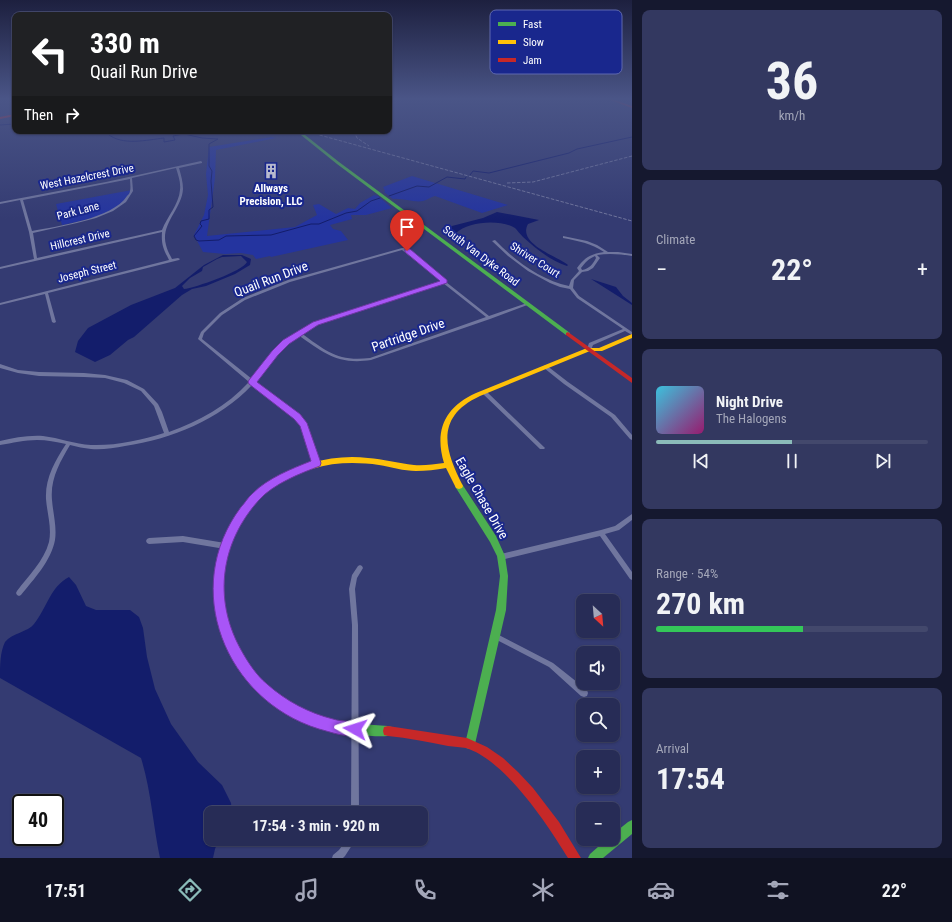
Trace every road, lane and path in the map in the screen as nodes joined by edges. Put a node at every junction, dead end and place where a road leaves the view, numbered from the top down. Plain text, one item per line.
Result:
1 (305, 139) edge
2 (307, 139) edge
3 (318, 148) junction
4 (201, 162) dead end
5 (178, 167) junction
6 (131, 178) junction
7 (22, 199) junction
8 (0, 203) edge
9 (164, 231) junction
10 (31, 232) junction
11 (564, 238) dead end
12 (494, 241) dead end
13 (606, 252) junction
14 (632, 255) edge
15 (596, 256) junction
16 (178, 259) dead end
17 (36, 260) junction
18 (171, 260) junction
19 (0, 268) edge
20 (582, 271) junction
21 (445, 281) junction
22 (571, 288) junction
23 (46, 292) junction
24 (0, 304) edge
25 (528, 304) junction
26 (489, 318) junction
27 (54, 322) dead end
28 (625, 330) junction
29 (298, 333) junction
30 (632, 335) edge
31 (589, 349) junction
32 (0, 366) edge
33 (546, 366) junction
34 (632, 381) edge
35 (252, 382) junction
36 (484, 392) junction
37 (167, 434) junction
38 (632, 438) edge
39 (0, 443) edge
40 (69, 443) junction
41 (542, 448) dead end
42 (316, 463) junction
43 (448, 465) junction
44 (632, 517) edge
45 (601, 533) junction
46 (149, 541) dead end
47 (225, 546) junction
48 (501, 557) junction
49 (360, 568) dead end
50 (632, 577) edge
51 (19, 593) dead end
52 (495, 636) junction
53 (584, 693) dead end
54 (355, 729) junction
55 (470, 744) junction
56 (355, 806) edge
57 (632, 826) edge
58 (347, 846) edge
59 (336, 858) edge
60 (575, 858) edge
61 (594, 858) edge

1 - 3 street
2 - 3 street
3 - 25 street, South Van Dyke Road
4 - 5 street, West Hazelcrest Drive
5 - 6 street, West Hazelcrest Drive
5 - 9 street
6 - 7 street, West Hazelcrest Drive
6 - 10 street, Park Lane
7 - 8 street, West Hazelcrest Drive
7 - 10 street
9 - 17 street, Hillcrest Drive
9 - 18 street
10 - 17 street
11 - 13 street
12 - 22 street, Shriver Court
13 - 14 street
13 - 15 street
15 - 20 street
15 - 20 street
16 - 18 street, Joseph Street
17 - 19 street, Hillcrest Drive
18 - 23 street, Joseph Street
20 - 22 street
21 - 26 street, Quail Run Drive
21 - 29 street
21 - 35 street, Quail Run Drive
22 - 28 street
23 - 24 street, Joseph Street
23 - 27 street
25 - 26 street, Partridge Drive
25 - 31 street, South Van Dyke Road
26 - 29 street, Partridge Drive
28 - 30 street
28 - 31 street, Eagle Chase Drive
29 - 35 street
30 - 31 street, Eagle Chase Drive
31 - 33 street, Eagle Chase Drive
31 - 34 street, South Van Dyke Road
32 - 37 street
33 - 36 street, Eagle Chase Drive
33 - 38 street
35 - 37 street
35 - 42 street, Quail Run Drive
36 - 41 street
36 - 43 street, Eagle Chase Drive
37 - 40 street
39 - 40 street
40 - 51 street
42 - 43 street
42 - 47 street
43 - 48 street, Eagle Chase Drive
44 - 45 street
45 - 48 street
45 - 50 street
46 - 47 street
47 - 54 street
48 - 52 street, Eagle Chase Drive
49 - 54 street
52 - 53 street
52 - 55 street, Eagle Chase Drive
54 - 55 street
54 - 56 street
55 - 60 street
57 - 61 street
58 - 59 street

